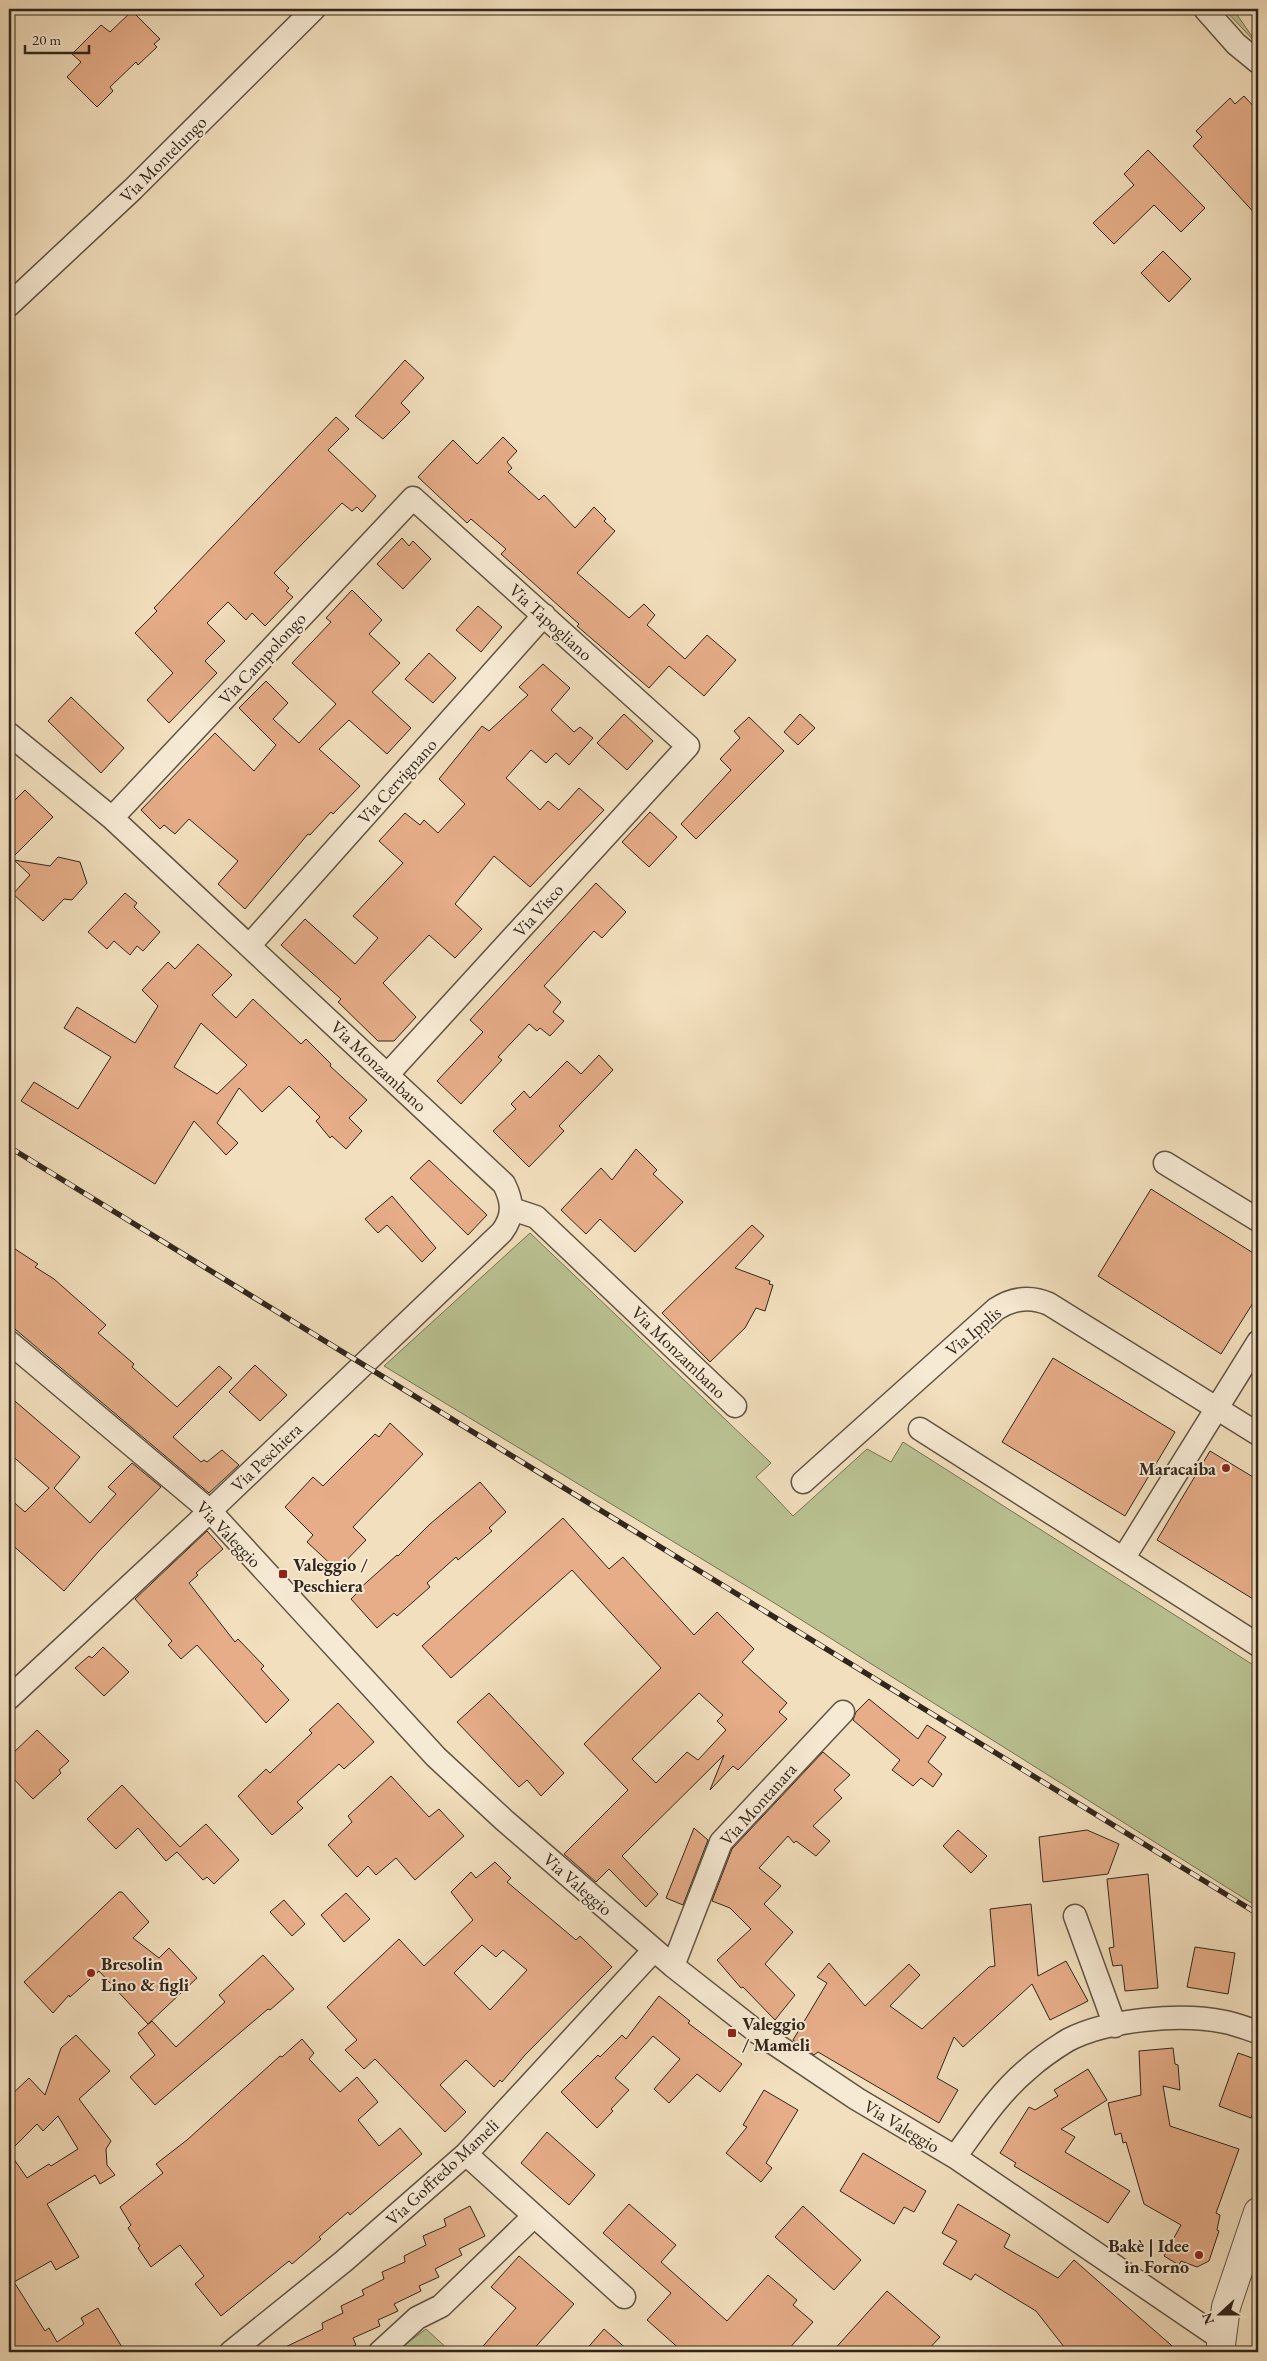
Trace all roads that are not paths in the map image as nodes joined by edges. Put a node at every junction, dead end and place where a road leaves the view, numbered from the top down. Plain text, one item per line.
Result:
1 (314, 9) edge
2 (1205, 9) edge
3 (1258, 62) edge
4 (9, 305) edge
5 (413, 498) joint
6 (544, 615) junction
7 (9, 734) edge
8 (688, 746) joint
9 (112, 818) junction
10 (250, 946) junction
11 (388, 1074) junction
12 (1165, 1163) dead end
13 (512, 1209) junction
14 (1258, 1220) edge
15 (9, 1342) edge
16 (1258, 1342) edge
17 (735, 1406) dead end
18 (1218, 1409) junction
19 (920, 1429) dead end
20 (1258, 1434) edge
21 (803, 1482) dead end
22 (210, 1511) junction
23 (1123, 1559) junction
24 (1258, 1645) edge
25 (9, 1698) edge
26 (843, 1712) dead end
27 (1075, 1916) dead end
28 (654, 1950) junction
29 (673, 1966) junction
30 (1115, 2026) junction
31 (1258, 2032) edge
32 (466, 2154) junction
33 (955, 2157) junction
34 (1258, 2212) edge
35 (534, 2216) junction
36 (624, 2297) dead end
37 (1220, 2345) edge
38 (231, 2352) edge
39 (380, 2352) edge

1 - 4 street, Via Montelungo
2 - 3 street
5 - 6 street, Via Tapogliano
5 - 9 street, Via Campolongo
6 - 8 street, Via Tapogliano
6 - 10 street, Via Cervignano
7 - 9 street, Via Monzambano
8 - 11 street, Via Visco
9 - 10 street, Via Monzambano
10 - 11 street, Via Monzambano
11 - 13 street, Via Monzambano
12 - 14 street
13 - 17 street, Via Monzambano
13 - 22 street, Via Peschiera
15 - 22 street, Via Valeggio
16 - 18 street
18 - 20 street, Via Ipplis
18 - 21 street, Via Ipplis
18 - 23 street
19 - 23 street
22 - 25 street, Via Peschiera
22 - 28 street, Via Valeggio
23 - 24 street
26 - 29 street, Via Montanara
27 - 30 street
28 - 29 street, Via Valeggio
28 - 32 street, Via Goffredo Mameli
29 - 33 street, Via Valeggio
30 - 31 street
30 - 33 street
32 - 35 street
32 - 38 street, Via Goffredo Mameli
33 - 37 street, Via Valeggio
34 - 37 street
35 - 36 street
35 - 39 street

